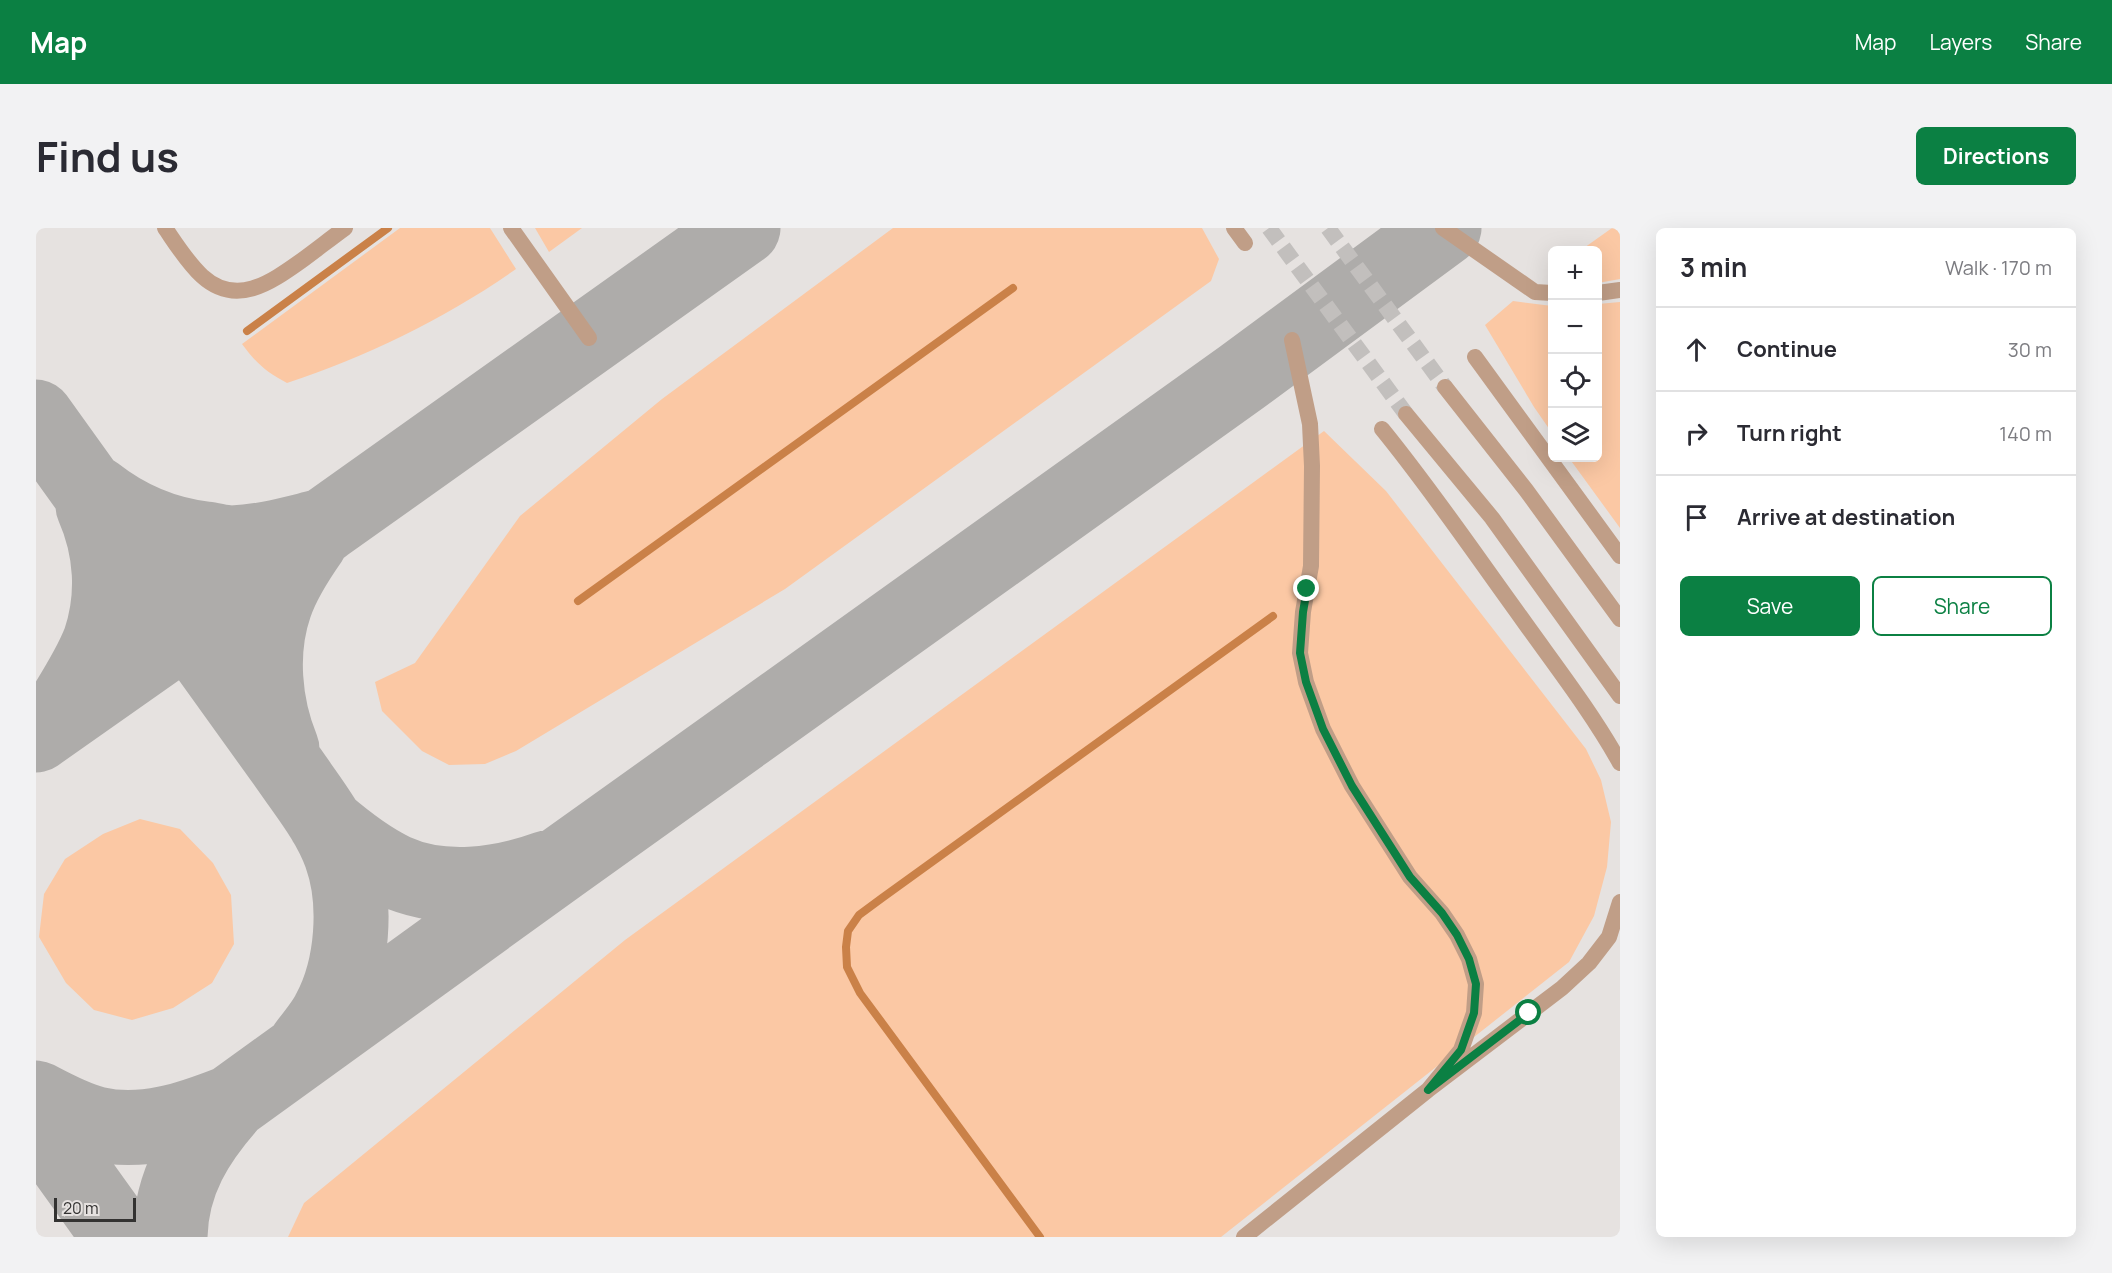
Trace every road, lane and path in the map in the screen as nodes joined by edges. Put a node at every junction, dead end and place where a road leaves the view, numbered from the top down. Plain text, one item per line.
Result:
1 (165, 228) edge
2 (345, 228) edge
3 (511, 228) edge
4 (1234, 228) edge
5 (1443, 228) edge
6 (1245, 243) dead end
7 (1620, 290) edge
8 (1602, 292) edge
9 (1548, 293) edge
10 (589, 338) dead end
11 (1292, 340) dead end
12 (1475, 357) dead end
13 (1445, 387) tunnel mouth
14 (1406, 414) tunnel mouth
15 (1382, 429) dead end
16 (1620, 556) edge
17 (1620, 619) edge
18 (1620, 696) edge
19 (1620, 763) edge
20 (1620, 902) edge
21 (1428, 1090) junction
22 (1244, 1237) edge

1 - 2 street
3 - 10 street
4 - 6 street
5 - 9 street
7 - 8 street
11 - 21 street
12 - 16 street
13 - 17 street
14 - 18 street
15 - 19 street
20 - 21 street
21 - 22 street

